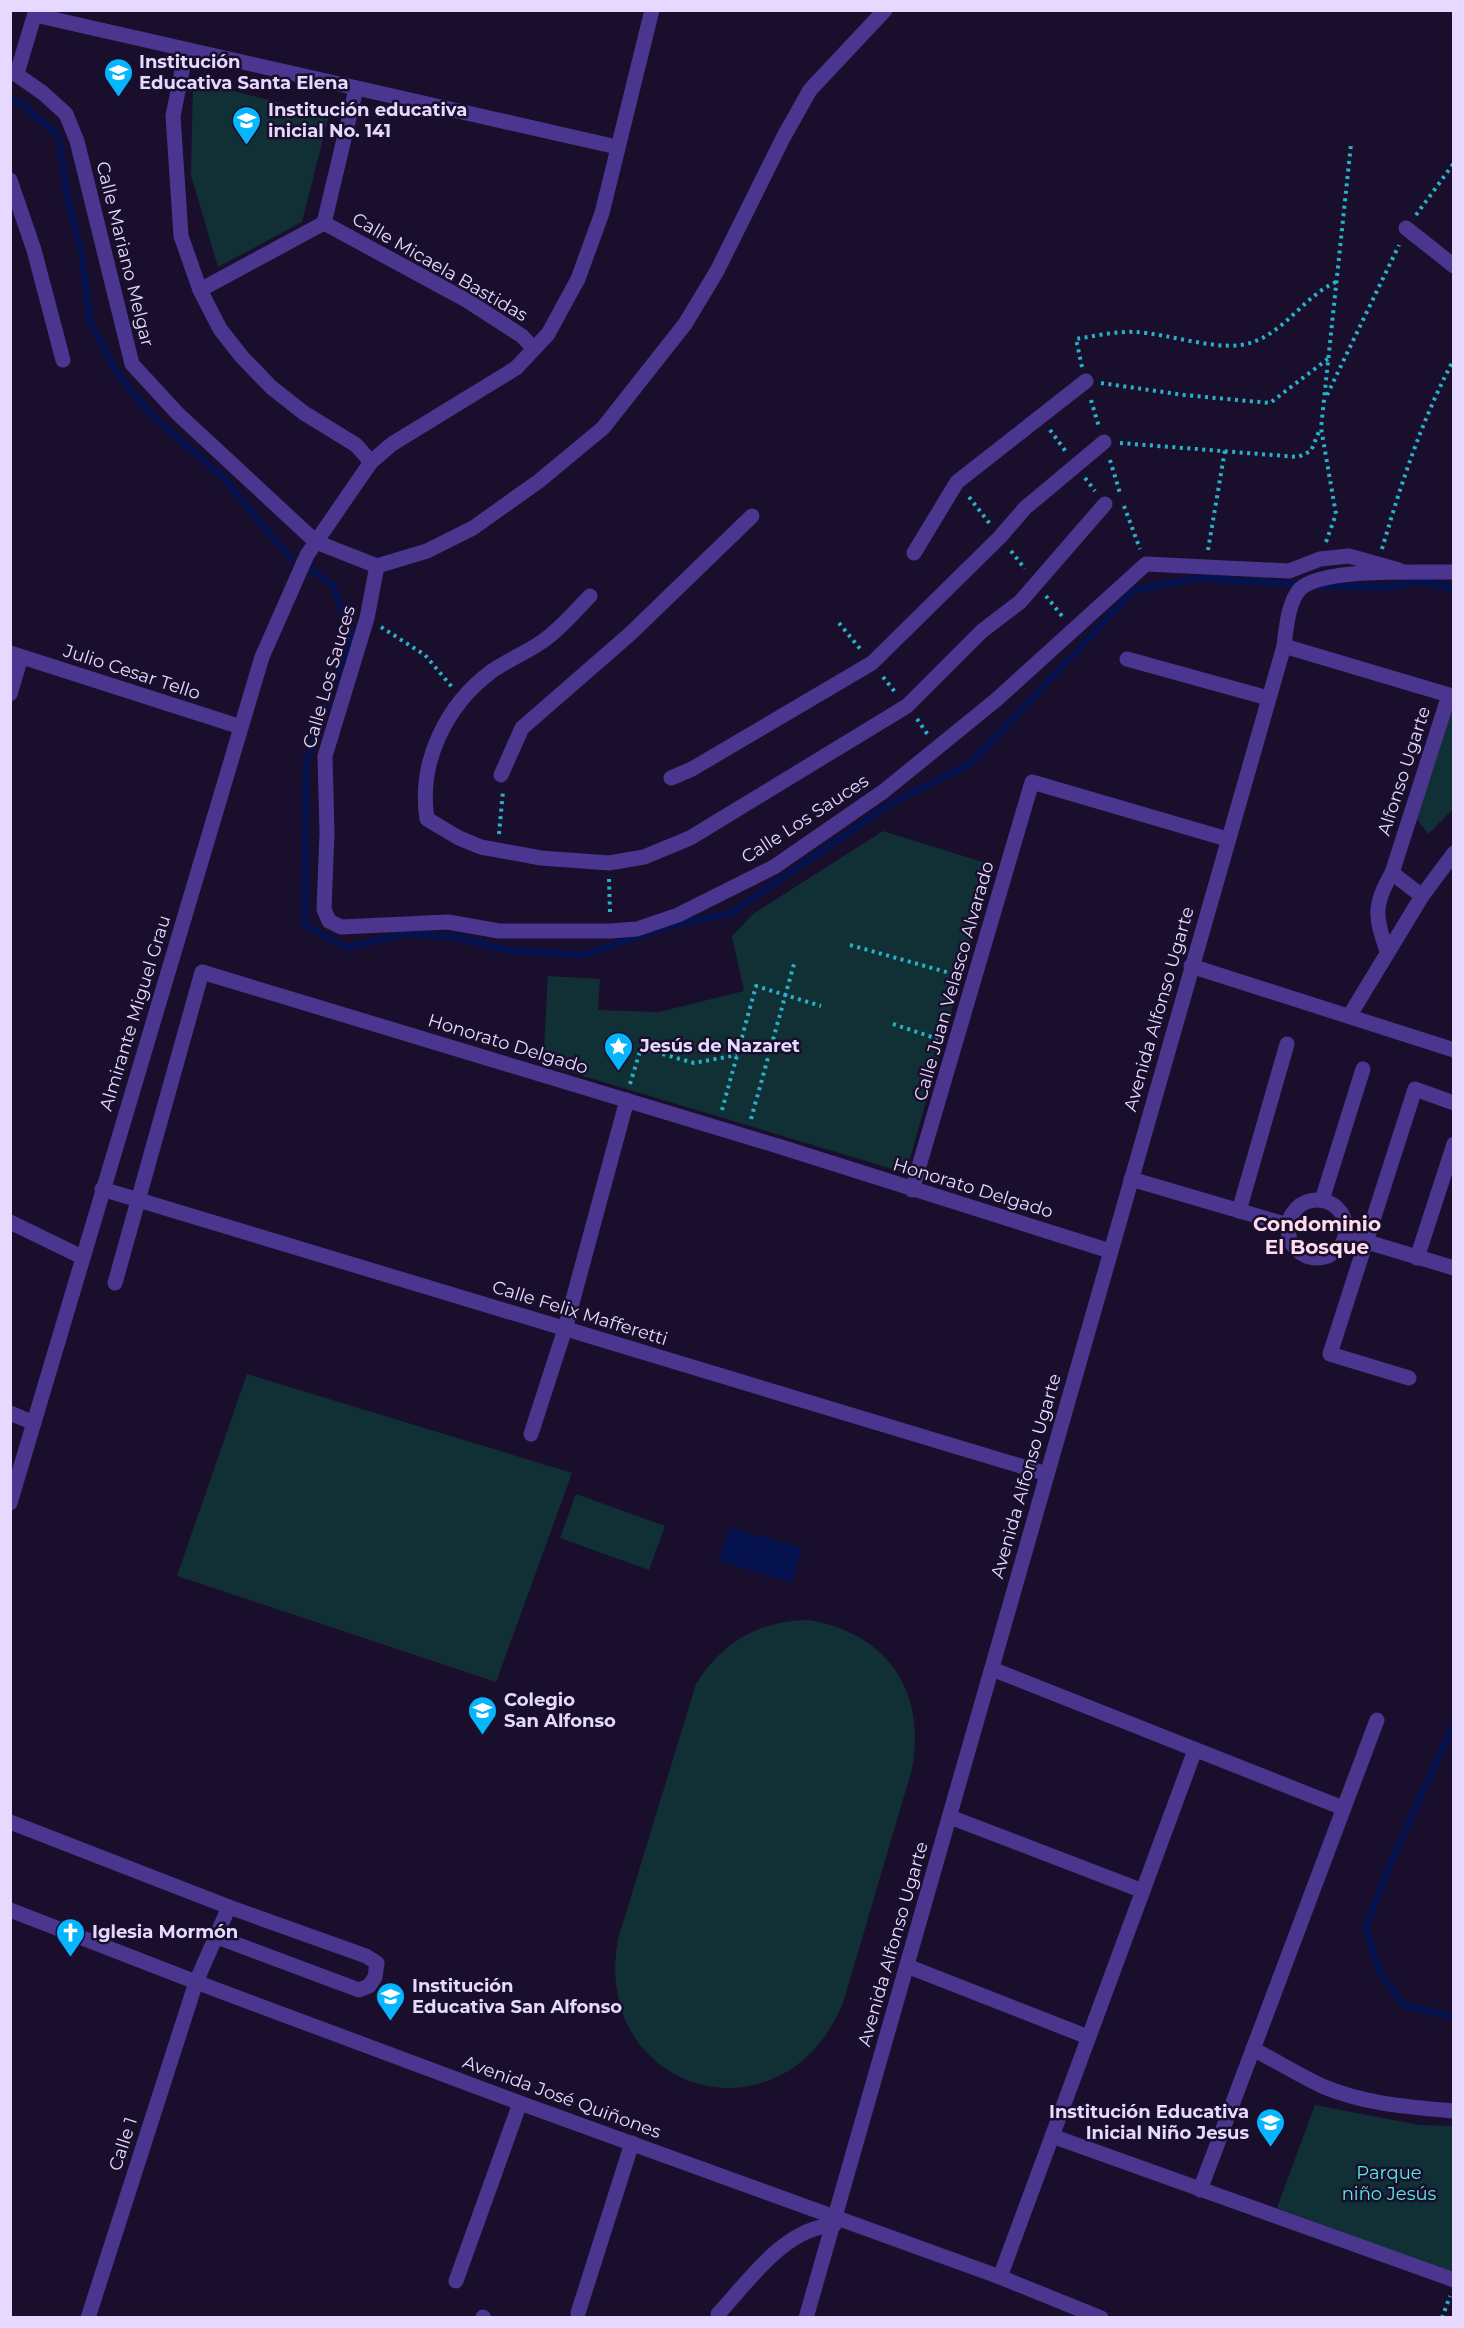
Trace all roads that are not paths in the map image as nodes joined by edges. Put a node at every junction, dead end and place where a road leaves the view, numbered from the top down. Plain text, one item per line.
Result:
1 (651, 10) edge
2 (885, 10) edge
3 (36, 13) edge
4 (186, 51) junction
5 (14, 71) edge
6 (356, 89) junction
7 (617, 147) junction
8 (10, 180) edge
9 (324, 223) junction
10 (1406, 228) road end
11 (1454, 266) edge
12 (200, 290) junction
13 (534, 349) junction
14 (63, 360) dead end
15 (1086, 381) road end
16 (1104, 442) road end
17 (371, 462) junction
18 (1105, 504) dead end
19 (752, 516) dead end
20 (316, 542) junction
21 (914, 553) dead end
22 (377, 566) junction
23 (1454, 572) edge
24 (1409, 573) junction
25 (590, 596) dead end
26 (1284, 646) junction
27 (16, 655) edge
28 (1127, 659) dead end
29 (10, 694) edge
30 (1268, 698) junction
31 (241, 727) junction
32 (501, 774) road end
33 (671, 778) dead end
34 (1227, 839) junction
35 (1454, 853) edge
36 (1392, 873) junction
37 (1422, 896) junction
38 (1387, 951) junction
39 (1191, 966) junction
40 (1350, 1016) junction
41 (1287, 1044) dead end
42 (1454, 1050) edge
43 (1363, 1069) dead end
44 (627, 1100) junction
45 (1454, 1103) edge
46 (1454, 1144) edge
47 (1131, 1179) junction
48 (102, 1190) junction
49 (912, 1190) junction
50 (138, 1200) junction
51 (1322, 1200) junction
52 (1239, 1210) junction
53 (10, 1222) edge
54 (1288, 1225) junction
55 (1346, 1236) junction
56 (1366, 1242) junction
57 (1110, 1251) junction
58 (82, 1257) junction
59 (1417, 1258) junction
60 (1454, 1268) edge
61 (115, 1283) dead end
62 (565, 1329) junction
63 (1409, 1378) dead end
64 (10, 1413) edge
65 (34, 1423) junction
66 (531, 1434) dead end
67 (1047, 1474) junction
68 (10, 1503) edge
69 (992, 1669) junction
70 (1377, 1720) dead end
71 (1195, 1750) junction
72 (1343, 1808) junction
73 (950, 1817) junction
74 (10, 1822) edge
75 (1143, 1891) junction
76 (229, 1907) junction
77 (10, 1910) edge
78 (217, 1937) junction
79 (907, 1966) junction
80 (196, 1983) junction
81 (1088, 2037) junction
82 (1253, 2049) junction
83 (520, 2103) junction
84 (1454, 2111) edge
85 (1052, 2136) junction
86 (632, 2143) junction
87 (1200, 2190) junction
88 (835, 2221) junction
89 (1000, 2277) junction
90 (1454, 2280) edge
91 (456, 2281) dead end
92 (578, 2313) dead end
93 (718, 2314) dead end
94 (88, 2318) edge
95 (807, 2318) edge
96 (1101, 2318) edge

1 - 7 street, Almirante Miguel Grau
2 - 22 street
3 - 4 street
3 - 5 street
4 - 6 street
4 - 12 street
5 - 20 street, Calle Mariano Melgar
6 - 7 street
6 - 9 street
7 - 13 street, Almirante Miguel Grau
8 - 14 street
9 - 12 street
9 - 13 street, Calle Micaela Bastidas
10 - 11 street
12 - 17 street
13 - 17 street, Almirante Miguel Grau
15 - 21 street
16 - 33 street
17 - 20 street, Almirante Miguel Grau
18 - 25 street
19 - 32 street
20 - 22 street
20 - 31 street, Almirante Miguel Grau
22 - 24 street, Calle Los Sauces
23 - 24 street, Avenida Alfonso Ugarte
24 - 26 street, Avenida Alfonso Ugarte
26 - 30 street, Avenida Alfonso Ugarte
26 - 36 street, Alfonso Ugarte
27 - 29 street
27 - 31 street, Julio Cesar Tello
28 - 30 street
30 - 34 street, Avenida Alfonso Ugarte
31 - 48 street, Almirante Miguel Grau
34 - 39 street, Avenida Alfonso Ugarte
34 - 49 street, Calle Juan Velasco Alvarado
35 - 37 street
36 - 37 street
36 - 38 street, Alfonso Ugarte
37 - 38 street
38 - 40 street
39 - 40 street
39 - 47 street, Avenida Alfonso Ugarte
40 - 42 street
41 - 52 street
43 - 51 street
44 - 49 street, Honorato Delgado
44 - 50 street, Honorato Delgado
44 - 62 street
45 - 56 street
46 - 59 street
47 - 52 street
47 - 57 street, Avenida Alfonso Ugarte
48 - 50 street, Calle Felix Mafferetti
48 - 58 street, Almirante Miguel Grau
49 - 57 street, Honorato Delgado
50 - 61 street, Honorato Delgado
50 - 62 street, Calle Felix Mafferetti
51 - 54 street
51 - 55 street
52 - 54 street
53 - 58 street
54 - 55 street
55 - 56 street
56 - 59 street
56 - 63 street
57 - 67 street, Avenida Alfonso Ugarte
58 - 65 street, Almirante Miguel Grau
59 - 60 street
62 - 66 street
62 - 67 street, Calle Felix Mafferetti
64 - 65 street
65 - 68 street, Almirante Miguel Grau
67 - 69 street, Avenida Alfonso Ugarte
69 - 71 street
69 - 73 street, Avenida Alfonso Ugarte
70 - 72 street
71 - 72 street
71 - 75 street
72 - 82 street
73 - 75 street
73 - 79 street, Avenida Alfonso Ugarte
74 - 76 street
75 - 81 street
76 - 78 street, Calle 1
76 - 78 street
77 - 80 street, Avenida José Quiñones
78 - 80 street, Calle 1
79 - 81 street
79 - 88 street, Avenida Alfonso Ugarte
80 - 83 street, Avenida José Quiñones
80 - 94 street, Calle 1
81 - 85 street
82 - 84 street
82 - 87 street
83 - 86 street, Avenida José Quiñones
83 - 91 street
85 - 87 street
85 - 89 street
86 - 88 street, Avenida José Quiñones
86 - 92 street
87 - 90 street
88 - 89 street, Avenida José Quiñones
88 - 93 street
88 - 95 street, Avenida Alfonso Ugarte
89 - 96 street, Avenida José Quiñones

